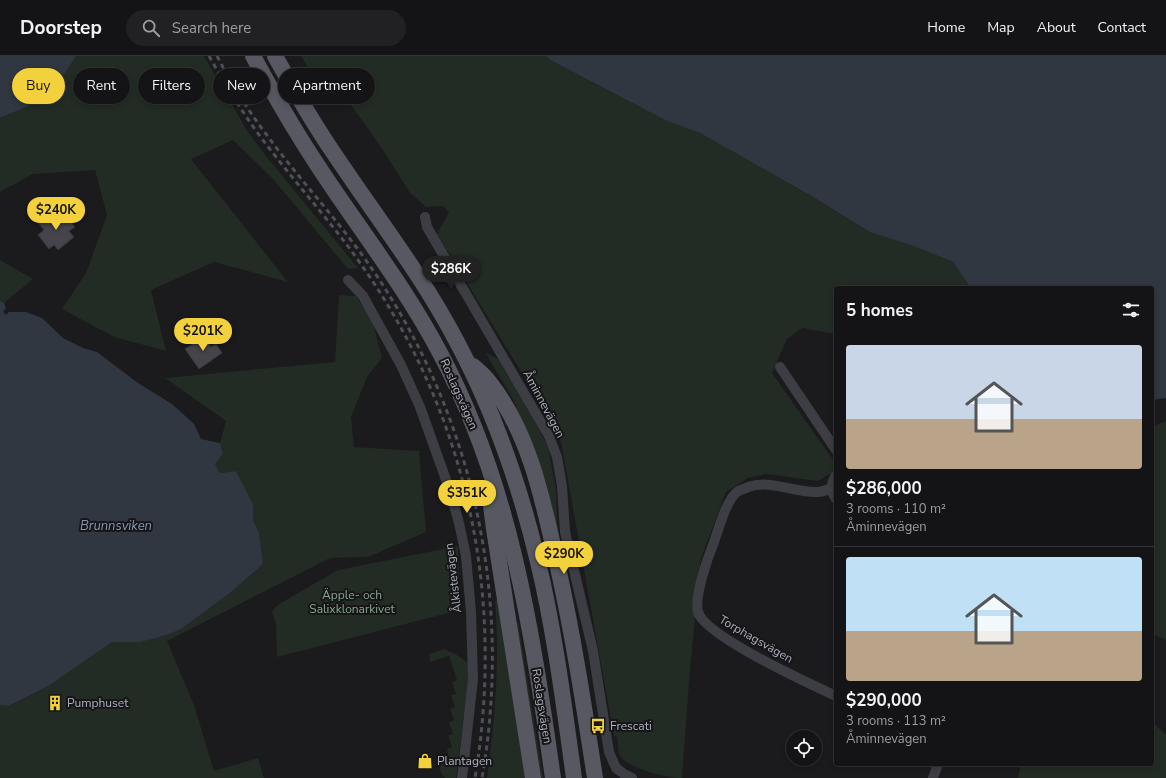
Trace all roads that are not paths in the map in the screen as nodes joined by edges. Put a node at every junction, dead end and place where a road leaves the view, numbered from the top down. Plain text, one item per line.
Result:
1 (253, 56) edge
2 (275, 56) edge
3 (425, 217) dead end
4 (348, 280) dead end
5 (465, 358) junction
6 (780, 367) dead end
7 (834, 447) edge
8 (485, 455) junction
9 (834, 478) edge
10 (831, 488) junction
11 (834, 495) edge
12 (834, 695) edge
13 (937, 766) edge
14 (462, 778) edge
15 (533, 778) edge
16 (553, 778) edge
17 (574, 778) edge
18 (595, 778) edge
19 (632, 778) edge
20 (933, 778) edge

1 - 8 main road, Roslagsvägen
2 - 5 main road, Roslagsvägen
3 - 19 street, Åminnevägen
4 - 14 street, Ålkistevägen
5 - 17 main road, Roslagsvägen
5 - 18 main road
6 - 7 street
8 - 15 main road
8 - 16 main road, Roslagsvägen
9 - 10 street
10 - 11 street
10 - 12 street, Torphagsvägen
13 - 20 street

